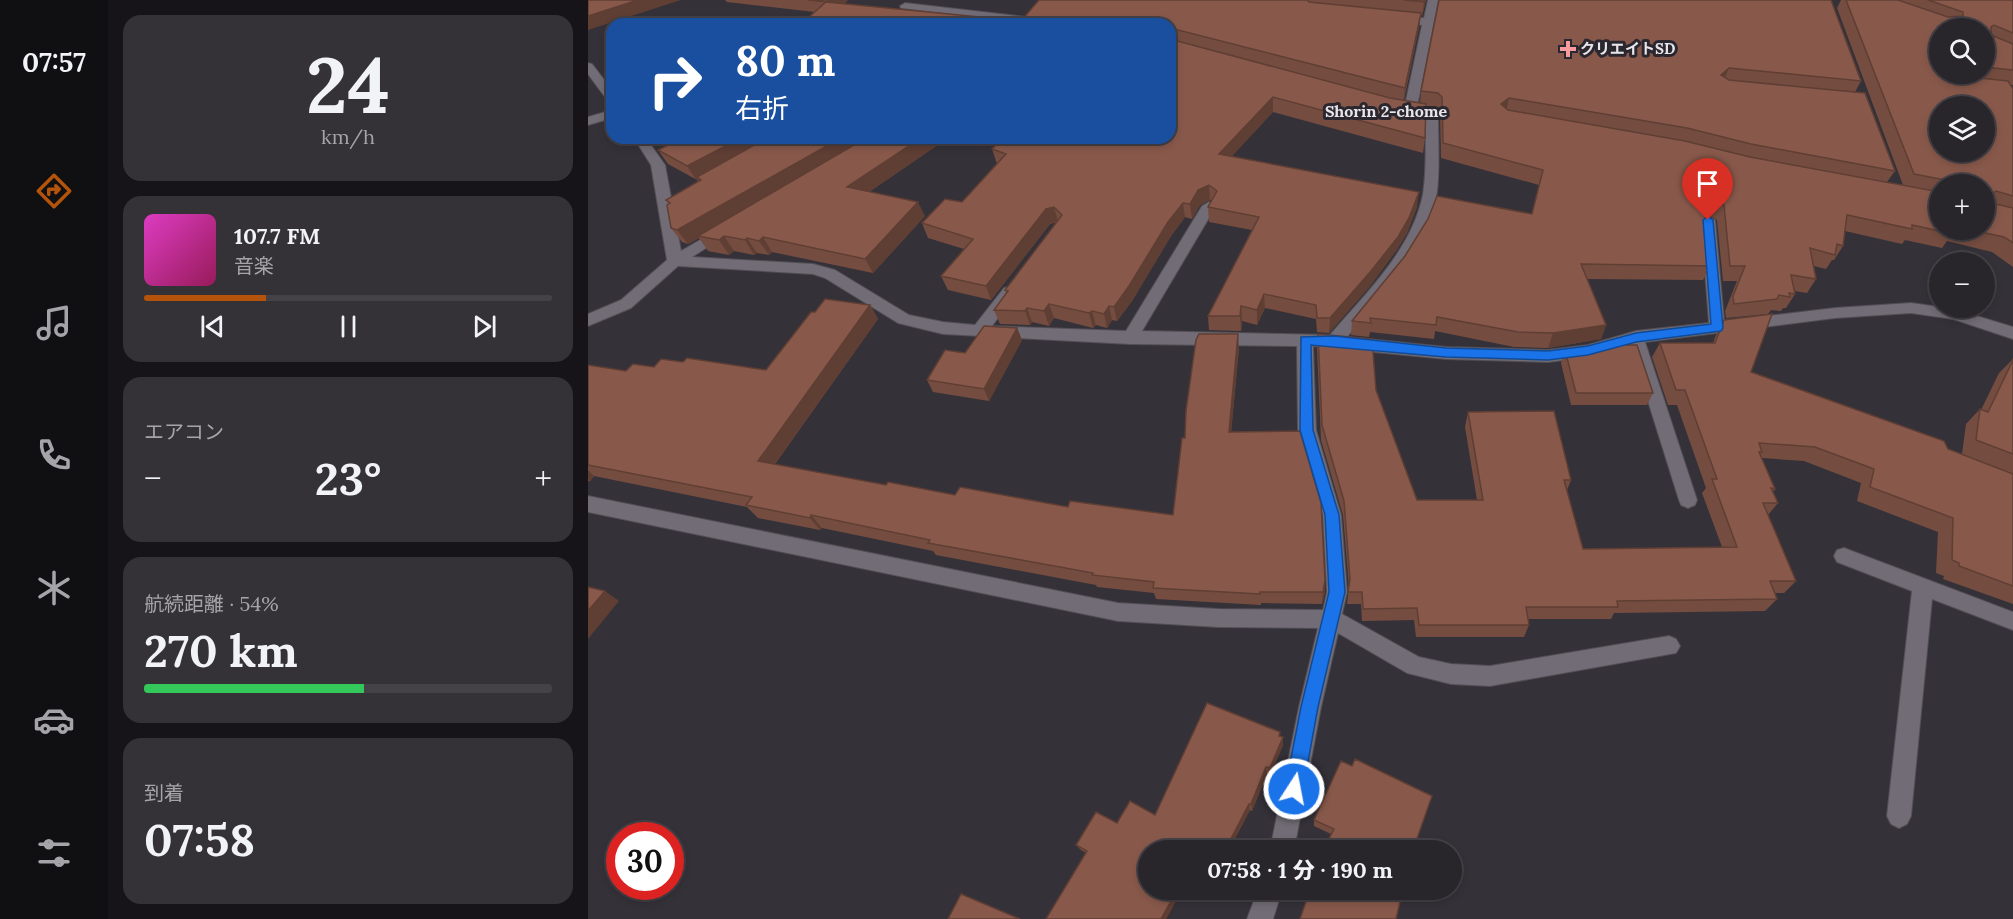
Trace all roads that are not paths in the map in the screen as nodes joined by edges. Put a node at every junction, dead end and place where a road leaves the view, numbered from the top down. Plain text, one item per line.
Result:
1 (1433, 0) edge
2 (905, 6) dead end
3 (1018, 18) edge
4 (1385, 18) edge
5 (1428, 22) junction
6 (588, 66) edge
7 (606, 90) edge
8 (1393, 107) edge
9 (1410, 110) junction
10 (606, 116) edge
11 (588, 121) edge
12 (644, 144) edge
13 (1209, 206) edge
14 (1708, 220) edge
15 (733, 227) edge
16 (675, 261) junction
17 (1015, 284) edge
18 (588, 320) edge
19 (1717, 328) junction
20 (979, 331) junction
21 (2013, 333) edge
22 (1636, 337) junction
23 (1130, 338) junction
24 (1305, 340) junction
25 (1334, 341) junction
26 (1688, 500) dead end
27 (588, 504) edge
28 (1844, 556) dead end
29 (1923, 586) junction
30 (1332, 619) junction
31 (2013, 621) edge
32 (1669, 646) dead end
33 (1899, 816) dead end
34 (1284, 840) edge
35 (1267, 900) edge
36 (1260, 919) edge

1 - 5 street
2 - 3 street
4 - 5 street
5 - 9 street
6 - 7 street
8 - 9 street
9 - 25 street
10 - 11 street
12 - 16 street
13 - 23 street
14 - 19 street
15 - 16 street
16 - 18 street
16 - 20 street
17 - 20 street
19 - 21 street
19 - 22 street
20 - 23 street
22 - 25 street
22 - 26 street
23 - 24 street
24 - 25 street
24 - 30 street
27 - 30 street
28 - 29 street
29 - 31 street
29 - 33 street
30 - 32 street
30 - 34 street
35 - 36 street

